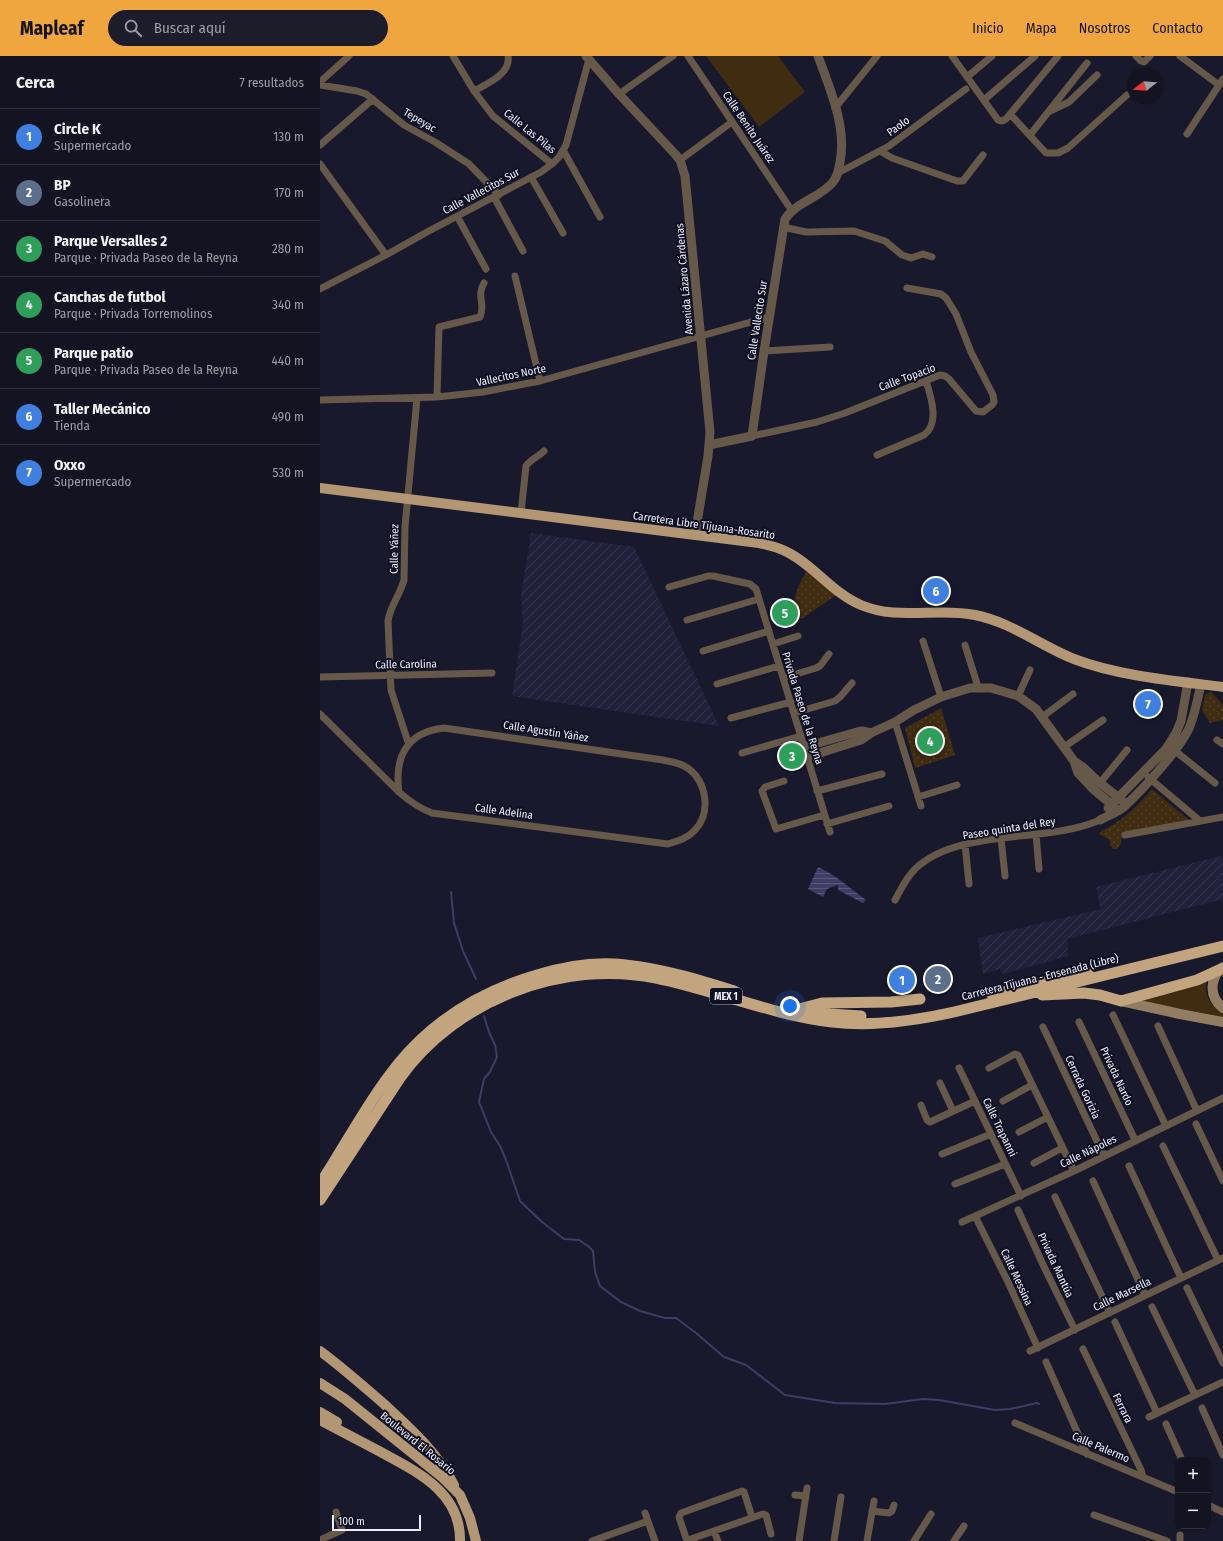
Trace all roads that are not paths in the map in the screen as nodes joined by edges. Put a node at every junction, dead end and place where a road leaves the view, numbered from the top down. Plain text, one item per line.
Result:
1 (349, 56) edge
2 (453, 56) edge
3 (508, 56) edge
4 (673, 56) edge
5 (688, 56) edge
6 (818, 56) edge
7 (877, 56) edge
8 (952, 56) edge
9 (992, 56) edge
10 (1035, 56) edge
11 (1058, 56) edge
12 (1136, 56) edge
13 (1150, 56) edge
14 (1180, 56) edge
15 (588, 58) edge
16 (1087, 63) dead end
17 (1097, 75) dead end
18 (967, 77) junction
19 (1073, 80) junction
20 (1221, 82) edge
21 (320, 84) edge
22 (966, 89) dead end
23 (1083, 90) junction
24 (474, 91) junction
25 (619, 94) junction
26 (1127, 95) dead end
27 (373, 99) junction
28 (984, 100) junction
29 (835, 108) junction
30 (1049, 111) junction
31 (1010, 114) junction
32 (732, 122) junction
33 (1187, 134) dead end
34 (1030, 135) junction
35 (320, 145) edge
36 (563, 150) junction
37 (880, 151) junction
38 (983, 155) dead end
39 (680, 160) junction
40 (320, 164) edge
41 (552, 164) junction
42 (838, 173) junction
43 (531, 177) junction
44 (497, 196) junction
45 (792, 211) junction
46 (457, 216) junction
47 (600, 216) dead end
48 (783, 227) junction
49 (563, 233) dead end
50 (523, 252) dead end
51 (386, 255) junction
52 (932, 256) dead end
53 (486, 269) dead end
54 (515, 276) dead end
55 (484, 283) dead end
56 (320, 288) edge
57 (908, 288) dead end
58 (769, 317) junction
59 (701, 336) junction
60 (830, 347) dead end
61 (764, 351) junction
62 (540, 381) junction
63 (926, 381) junction
64 (417, 398) junction
65 (437, 398) junction
66 (320, 400) edge
67 (752, 436) junction
68 (709, 445) junction
69 (544, 451) dead end
70 (877, 455) dead end
71 (320, 488) edge
72 (407, 498) junction
73 (521, 513) junction
74 (695, 534) junction
75 (669, 587) dead end
76 (760, 599) junction
77 (687, 620) dead end
78 (769, 631) junction
79 (798, 636) dead end
80 (923, 642) dead end
81 (773, 644) junction
82 (965, 645) dead end
83 (703, 651) dead end
84 (829, 654) dead end
85 (780, 666) junction
86 (1030, 670) dead end
87 (492, 673) dead end
88 (389, 676) junction
89 (320, 677) edge
90 (783, 678) junction
91 (1188, 682) junction
92 (852, 683) dead end
93 (717, 684) dead end
94 (1201, 684) junction
95 (1223, 686) edge
96 (978, 687) junction
97 (1073, 694) dead end
98 (1018, 696) junction
99 (941, 697) junction
100 (791, 702) junction
101 (794, 713) junction
102 (320, 714) edge
103 (1042, 717) junction
104 (731, 718) dead end
105 (1103, 720) dead end
106 (895, 722) junction
107 (871, 733) junction
108 (1180, 735) junction
109 (801, 736) junction
110 (408, 742) junction
111 (804, 747) junction
112 (1064, 747) junction
113 (1127, 750) dead end
114 (1174, 750) junction
115 (742, 753) dead end
116 (807, 757) junction
117 (1074, 761) junction
118 (882, 774) dead end
119 (1147, 776) junction
120 (784, 781) dead end
121 (1100, 783) junction
122 (1215, 783) dead end
123 (957, 785) dead end
124 (817, 791) junction
125 (399, 792) junction
126 (918, 797) junction
127 (1120, 797) junction
128 (1111, 804) junction
129 (1126, 805) junction
130 (889, 806) dead end
131 (921, 806) dead end
132 (705, 809) joint
133 (1118, 811) junction
134 (824, 815) junction
135 (1223, 817) edge
136 (1100, 820) junction
137 (1200, 820) junction
138 (827, 824) junction
139 (830, 832) dead end
140 (1036, 834) junction
141 (1125, 835) dead end
142 (1001, 838) junction
143 (965, 844) junction
144 (1039, 869) dead end
145 (1005, 876) dead end
146 (969, 884) dead end
147 (895, 900) dead end
148 (1223, 939) edge
149 (1223, 946) edge
150 (1222, 968) edge
151 (1015, 997) junction
152 (920, 999) dead end
153 (1121, 1001) junction
154 (800, 1008) junction
155 (1223, 1008) edge
156 (1113, 1016) dead end
157 (1079, 1022) dead end
158 (1223, 1022) edge
159 (1158, 1026) dead end
160 (1043, 1027) dead end
161 (959, 1068) dead end
162 (989, 1068) dead end
163 (940, 1082) dead end
164 (1032, 1085) junction
165 (1223, 1098) edge
166 (1003, 1100) dead end
167 (975, 1101) junction
168 (921, 1105) dead end
169 (953, 1111) junction
170 (1197, 1111) junction
171 (1048, 1116) junction
172 (1196, 1124) dead end
173 (1166, 1126) junction
174 (1019, 1132) dead end
175 (991, 1134) junction
176 (1135, 1140) junction
177 (1164, 1146) dead end
178 (1062, 1148) junction
179 (942, 1154) dead end
180 (1104, 1156) junction
181 (1034, 1163) dead end
182 (1005, 1164) junction
183 (1129, 1166) dead end
184 (1074, 1171) junction
185 (1093, 1181) dead end
186 (1223, 1181) edge
187 (320, 1184) edge
188 (955, 1184) dead end
189 (1021, 1196) junction
190 (1055, 1197) dead end
191 (320, 1200) edge
192 (1018, 1210) dead end
193 (975, 1216) junction
194 (962, 1222) dead end
195 (1221, 1259) edge
196 (1181, 1278) junction
197 (1187, 1288) dead end
198 (1145, 1295) junction
199 (1152, 1307) dead end
200 (1110, 1313) junction
201 (1115, 1322) dead end
202 (1075, 1330) junction
203 (1038, 1348) junction
204 (1083, 1349) dead end
205 (320, 1351) edge
206 (1030, 1351) dead end
207 (1046, 1362) dead end
208 (1223, 1363) edge
209 (1223, 1382) edge
210 (320, 1383) edge
211 (1195, 1395) junction
212 (1202, 1408) dead end
213 (320, 1412) edge
214 (1157, 1413) junction
215 (1149, 1417) dead end
216 (320, 1420) edge
217 (1015, 1423) dead end
218 (1166, 1424) dead end
219 (362, 1442) junction
220 (1087, 1454) junction
221 (1223, 1455) edge
222 (1181, 1457) edge
223 (1142, 1477) junction
224 (1175, 1491) edge
225 (460, 1495) junction
226 (795, 1495) dead end
227 (841, 1497) dead end
228 (874, 1501) dead end
229 (894, 1505) dead end
230 (1211, 1506) edge
231 (872, 1511) junction
232 (336, 1512) dead end
233 (1223, 1512) edge
234 (645, 1513) dead end
235 (931, 1514) dead end
236 (1094, 1515) dead end
237 (752, 1517) junction
238 (648, 1521) junction
239 (964, 1526) dead end
240 (714, 1531) junction
241 (771, 1534) dead end
242 (320, 1540) edge
243 (460, 1541) edge
244 (476, 1541) edge
245 (592, 1541) edge
246 (655, 1541) edge
247 (718, 1541) edge
248 (799, 1541) edge
249 (834, 1541) edge
250 (867, 1541) edge
251 (914, 1541) edge
252 (954, 1541) edge
253 (1166, 1541) edge

1 - 21 street
2 - 24 street, Calle Las Pilas
3 - 24 street
4 - 25 street
5 - 32 street, Calle Benito Juárez
6 - 29 street
7 - 29 street
8 - 18 street
9 - 18 street
10 - 28 street
11 - 31 street
12 - 13 street
14 - 20 street
15 - 25 street, Avenida Lázaro Cárdenas
15 - 36 street, Calle Vallecitos Sur
16 - 19 street
17 - 23 street
18 - 28 street
19 - 23 street
19 - 30 street
20 - 33 street
21 - 27 street, Tepeyac
22 - 37 street, Paolo
23 - 30 street
24 - 41 street, Calle Las Pilas
25 - 39 street, Avenida Lázaro Cárdenas
26 - 34 street
27 - 35 street
27 - 44 street, Tepeyac
28 - 31 street
29 - 42 street
30 - 34 street
31 - 34 street
32 - 39 street
32 - 45 street, Calle Benito Juárez
36 - 41 street, Calle Vallecitos Sur
36 - 47 street
37 - 38 street
37 - 42 street, Paolo
39 - 59 street, Avenida Lázaro Cárdenas
40 - 51 street
41 - 43 street, Calle Vallecitos Sur
42 - 45 street
43 - 44 street, Calle Vallecitos Sur
43 - 49 street
44 - 46 street, Calle Vallecitos Sur
44 - 50 street, Tepeyac
45 - 48 street, Calle Vallecito Sur
46 - 51 street, Calle Vallecitos Sur
46 - 53 street
48 - 52 street
48 - 58 street, Calle Vallecito Sur
51 - 56 street, Calle Vallecitos Sur
54 - 62 street
55 - 65 street
57 - 63 street, Calle Topacio
58 - 59 street, Vallecitos Norte
58 - 61 street, Calle Vallecito Sur
59 - 62 street, Vallecitos Norte
59 - 68 street, Avenida Lázaro Cárdenas
60 - 61 street
61 - 67 street, Calle Vallecito Sur
62 - 65 street, Vallecitos Norte
63 - 67 street, Calle Topacio
63 - 70 street
64 - 65 street, Vallecitos Norte
64 - 66 street, Vallecitos Norte
64 - 72 street, Calle Yáñez
67 - 68 street
68 - 74 street, Avenida Lázaro Cárdenas
69 - 73 street
71 - 72 main road, Carretera Libre Tijuana-Rosarito
72 - 73 main road, Carretera Libre Tijuana-Rosarito
72 - 88 street, Calle Yáñez
73 - 74 main road, Carretera Libre Tijuana-Rosarito
74 - 91 main road, Carretera Libre Tijuana-Rosarito
75 - 76 street, Privada Paseo de la Reyna
76 - 77 street
76 - 78 street, Privada Paseo de la Reyna
78 - 81 street, Privada Paseo de la Reyna
78 - 83 street
79 - 81 street
80 - 99 street
81 - 85 street, Privada Paseo de la Reyna
82 - 96 street
84 - 90 street
85 - 90 street, Privada Paseo de la Reyna
85 - 93 street
86 - 98 street
87 - 88 street, Calle Carolina
88 - 89 street, Calle Carolina
88 - 110 street, Calle Yáñez
90 - 100 street, Privada Paseo de la Reyna
91 - 94 main road, Carretera Libre Tijuana-Rosarito
91 - 108 street
92 - 101 street
94 - 95 main road, Carretera Libre Tijuana-Rosarito
94 - 108 street
96 - 98 street
96 - 99 street
97 - 103 street
98 - 103 street
99 - 106 street
100 - 101 street, Privada Paseo de la Reyna
100 - 104 street
101 - 109 street, Privada Paseo de la Reyna
102 - 125 street, Calle Adelina
103 - 112 street
105 - 112 street
106 - 107 street
106 - 126 street
107 - 111 street
107 - 116 street
108 - 114 street
108 - 119 street
109 - 111 street, Privada Paseo de la Reyna
109 - 115 street
110 - 125 street
110 - 132 street, Calle Agustin Yáñez
111 - 116 street, Privada Paseo de la Reyna
112 - 117 street
113 - 121 street
114 - 119 street
114 - 122 street
116 - 124 street, Privada Paseo de la Reyna
117 - 121 street
117 - 128 street
118 - 124 street
119 - 127 street
119 - 129 street
119 - 137 street
120 - 134 street
121 - 127 street
123 - 126 street
124 - 134 street, Privada Paseo de la Reyna
125 - 132 street, Calle Adelina
126 - 131 street
127 - 128 street
127 - 129 street
128 - 133 street
128 - 136 street
129 - 133 street
130 - 138 street
133 - 136 street
134 - 138 street, Privada Paseo de la Reyna
135 - 137 street
136 - 140 street, Paseo quinta del Rey
137 - 141 street
138 - 139 street, Privada Paseo de la Reyna
140 - 142 street, Paseo quinta del Rey
140 - 144 street
142 - 143 street, Paseo quinta del Rey
142 - 145 street
143 - 146 street
143 - 147 street, Paseo quinta del Rey
148 - 154 highway, Carretera Tijuana - Ensenada (Libre) / MEX 1
149 - 151 highway, Carretera Tijuana - Ensenada (Libre) / MEX 1
150 - 153 highway
150 - 155 main road
151 - 153 highway
151 - 191 highway, Carretera Tijuana - Ensenada (Libre) / MEX 1
152 - 154 highway
153 - 158 main road
154 - 187 highway, Carretera Tijuana - Ensenada (Libre) / MEX 1
156 - 173 street
157 - 176 street, Privada Nardo
159 - 170 street
160 - 180 street, Cerrada Gorizia
161 - 167 street, Calle Trapanni
162 - 164 street
163 - 169 street
164 - 166 street
164 - 171 street
165 - 170 street, Calle Nápoles
167 - 169 street
167 - 175 street, Calle Trapanni
168 - 169 street
170 - 173 street, Calle Nápoles
171 - 174 street
171 - 178 street
172 - 186 street
173 - 176 street, Calle Nápoles
175 - 179 street
175 - 182 street, Calle Trapanni
176 - 180 street, Calle Nápoles
177 - 195 street
178 - 181 street
178 - 184 street
180 - 184 street, Calle Nápoles
182 - 188 street
182 - 189 street, Calle Trapanni
183 - 196 street
184 - 189 street, Calle Nápoles
185 - 198 street
189 - 193 street, Calle Nápoles
190 - 200 street
192 - 202 street, Privada Mantúa
193 - 194 street, Calle Nápoles
193 - 203 street, Calle Messina
195 - 196 street, Calle Marsella
196 - 198 street, Calle Marsella
197 - 208 street
198 - 200 street, Calle Marsella
199 - 211 street
200 - 202 street, Calle Marsella
201 - 214 street
202 - 203 street, Calle Marsella
203 - 206 street, Calle Marsella
204 - 223 street, Ferrara
205 - 225 main road
207 - 220 street
209 - 211 street
210 - 225 main road, Boulevard El Rosario
211 - 214 street
212 - 221 street
213 - 219 main road
214 - 215 street
216 - 219 main road, Boulevard El Rosario
217 - 220 street, Calle Palermo
218 - 222 street
219 - 243 main road, Boulevard El Rosario
220 - 223 street, Calle Palermo
223 - 224 street, Calle Palermo
225 - 244 main road, Boulevard El Rosario
226 - 248 street
227 - 249 street
228 - 231 street
229 - 231 street
230 - 233 street
231 - 250 street
232 - 242 street
234 - 238 street
235 - 251 street
236 - 253 street
237 - 240 street
237 - 240 street
237 - 241 street
238 - 245 street
238 - 246 street
239 - 252 street
240 - 247 street

